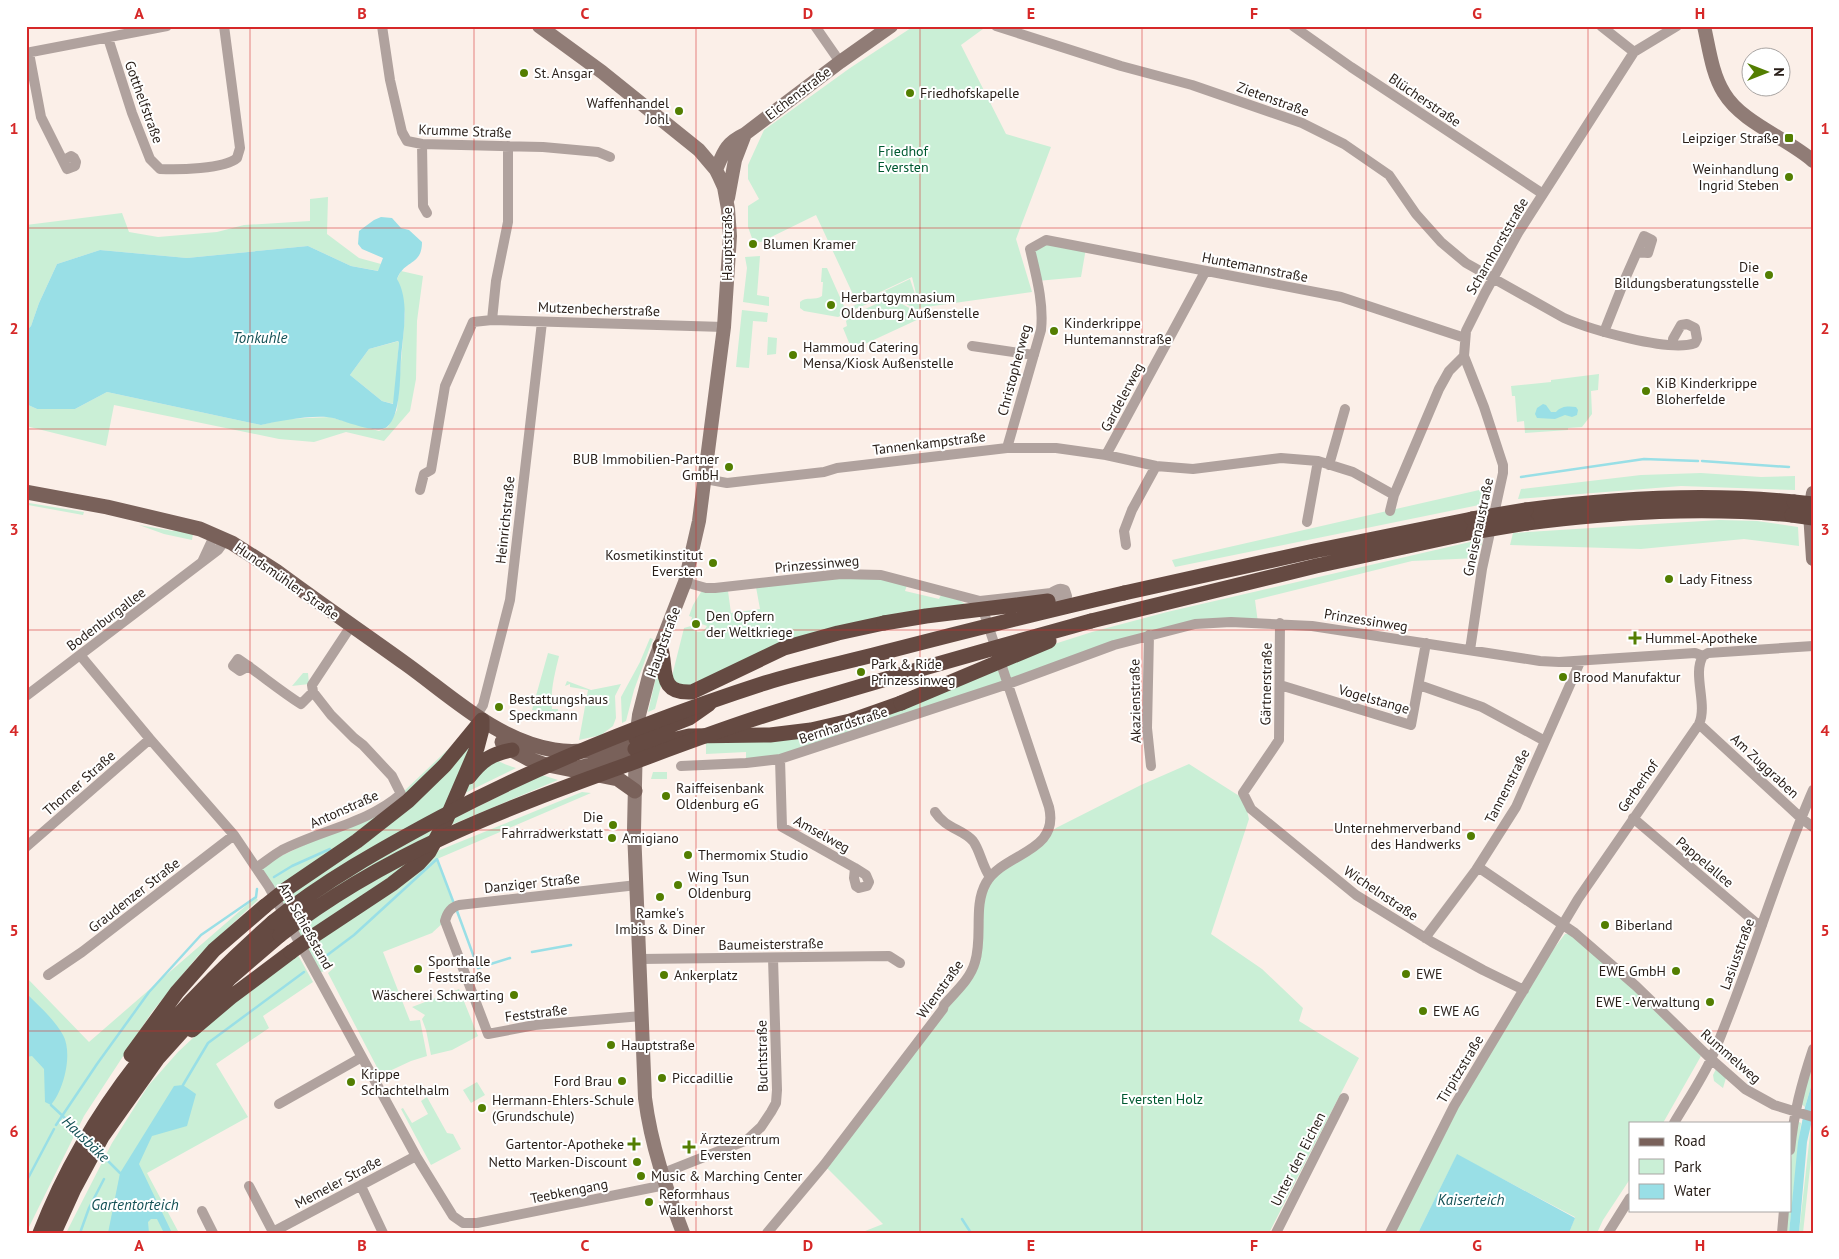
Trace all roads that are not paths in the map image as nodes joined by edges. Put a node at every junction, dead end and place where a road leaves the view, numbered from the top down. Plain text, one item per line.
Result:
1 (167, 26) edge
2 (224, 26) edge
3 (382, 26) edge
4 (539, 26) edge
5 (815, 26) edge
6 (891, 26) edge
7 (996, 26) edge
8 (1293, 26) edge
9 (1601, 26) edge
10 (1677, 26) edge
11 (1704, 26) edge
12 (153, 27) edge
13 (108, 38) junction
14 (1634, 52) junction
15 (28, 53) edge
16 (840, 62) junction
17 (745, 134) junction
18 (731, 141) junction
19 (422, 144) junction
20 (508, 146) junction
21 (699, 150) junction
22 (1811, 155) edge
23 (610, 156) dead end
24 (64, 160) dead end
25 (734, 164) junction
26 (716, 170) junction
27 (1543, 194) junction
28 (728, 204) junction
29 (425, 210) dead end
30 (1038, 244) joint
31 (1637, 252) dead end
32 (1205, 272) junction
33 (1493, 279) junction
34 (492, 320) junction
35 (542, 322) junction
36 (724, 327) junction
37 (1604, 332) junction
38 (1464, 338) junction
39 (1673, 344) dead end
40 (972, 346) dead end
41 (1034, 355) junction
42 (1464, 356) junction
43 (1345, 409) dead end
44 (1007, 448) junction
45 (1106, 455) junction
46 (1318, 461) junction
47 (1329, 465) junction
48 (1156, 466) junction
49 (705, 479) junction
50 (420, 490) dead end
51 (26, 492) edge
52 (1813, 493) edge
53 (1394, 495) junction
54 (1813, 504) edge
55 (1793, 508) junction
56 (1390, 511) dead end
57 (1813, 518) edge
58 (1307, 522) dead end
59 (1472, 526) junction
60 (220, 537) junction
61 (1126, 545) dead end
62 (1813, 559) edge
63 (685, 582) junction
64 (1051, 593) dead end
65 (1124, 593) junction
66 (980, 601) junction
67 (1091, 621) junction
68 (1280, 623) junction
69 (352, 626) junction
70 (1149, 635) junction
71 (1426, 643) junction
72 (660, 646) junction
73 (1813, 646) edge
74 (1470, 650) junction
75 (80, 656) junction
76 (1703, 656) junction
77 (1580, 662) junction
78 (751, 663) junction
79 (249, 666) dead end
80 (1008, 684) junction
81 (1280, 685) junction
82 (1419, 685) junction
83 (313, 692) junction
84 (26, 696) edge
85 (483, 717) junction
86 (1699, 724) junction
87 (150, 739) junction
88 (1545, 741) junction
89 (636, 744) junction
90 (512, 750) junction
91 (780, 760) junction
92 (681, 766) dead end
93 (1151, 766) dead end
94 (571, 769) junction
95 (460, 788) junction
96 (1813, 790) edge
97 (634, 791) junction
98 (1244, 793) joint
99 (935, 812) dead end
100 (1632, 818) junction
101 (1801, 818) junction
102 (1813, 827) edge
103 (234, 835) junction
104 (26, 848) edge
105 (1478, 867) junction
106 (256, 868) junction
107 (855, 868) dead end
108 (990, 877) junction
109 (637, 885) junction
110 (446, 924) joint
111 (1564, 924) junction
112 (1762, 925) junction
113 (277, 928) junction
114 (1426, 938) junction
115 (773, 958) junction
116 (640, 959) junction
117 (900, 963) dead end
118 (48, 975) dead end
119 (1524, 990) junction
120 (642, 1016) junction
121 (1813, 1049) edge
122 (362, 1057) junction
123 (158, 1058) junction
124 (1711, 1059) junction
125 (1344, 1098) dead end
126 (109, 1101) junction
127 (279, 1104) dead end
128 (1798, 1113) junction
129 (1813, 1117) edge
130 (1675, 1122) edge
131 (97, 1132) junction
132 (1792, 1141) edge
133 (85, 1153) junction
134 (416, 1156) junction
135 (663, 1180) junction
136 (249, 1186) dead end
137 (361, 1186) junction
138 (1629, 1200) edge
139 (202, 1211) dead end
140 (1784, 1212) edge
141 (477, 1224) joint
142 (272, 1232) edge
143 (40, 1233) edge
144 (54, 1233) edge
145 (213, 1233) edge
146 (383, 1233) edge
147 (683, 1233) edge
148 (767, 1233) edge
149 (1276, 1233) edge
150 (1390, 1233) edge
151 (1608, 1233) edge
152 (1782, 1233) edge

1 - 12 street
2 - 13 street, Gotthelfstraße
3 - 19 street, Krumme Straße
4 - 21 main road, Hauptstraße
5 - 16 street
6 - 16 main road, Eichenstraße
7 - 33 street, Zietenstraße
8 - 27 street, Blücherstraße
9 - 14 street
10 - 14 street, Scharnhorststraße
11 - 22 main road
12 - 13 street
13 - 15 street
14 - 27 street, Scharnhorststraße
15 - 24 street
16 - 17 main road, Eichenstraße
17 - 18 main road, Eichenstraße
17 - 25 main road
18 - 21 main road, Eichenstraße
18 - 26 main road
19 - 20 street, Krumme Straße
19 - 29 street
20 - 23 street, Krumme Straße
20 - 34 street
21 - 26 main road, Hauptstraße
25 - 26 main road
25 - 28 main road
26 - 28 main road, Hauptstraße
27 - 33 street, Scharnhorststraße
28 - 36 main road, Hauptstraße
30 - 32 street, Huntemannstraße
30 - 41 street, Christopherweg
31 - 37 street
32 - 38 street, Huntemannstraße
32 - 45 street, Gardelerweg
33 - 37 street, Zietenstraße
33 - 38 street, Scharnhorststraße
34 - 35 street, Mutzenbecherstraße
34 - 50 street, Mutzenbecherstraße
35 - 36 street, Mutzenbecherstraße
35 - 85 street, Heinrichstraße
36 - 49 main road, Hauptstraße
37 - 39 street, Zietenstraße
38 - 42 street, Scharnhorststraße
40 - 41 street
41 - 44 street, Christopherweg
42 - 53 street
42 - 74 street, Gneisenaustraße
43 - 47 street
44 - 45 street, Tannenkampstraße
44 - 49 street, Tannenkampstraße
45 - 48 street, Tannenkampstraße
46 - 47 street, Tannenkampstraße
46 - 48 street, Tannenkampstraße
46 - 58 street
47 - 53 street, Tannenkampstraße
48 - 61 street
49 - 63 main road, Hauptstraße
51 - 60 main road, Hundsmühler Straße
52 - 62 main road
53 - 56 street
54 - 55 highway, bridge
55 - 57 highway, bridge
55 - 59 highway, bridge
59 - 65 highway
59 - 67 highway
60 - 69 main road, Hundsmühler Straße
60 - 75 street, Bodenburgallee
63 - 66 street, Prinzessinweg
63 - 72 main road, Hauptstraße
64 - 66 street, Prinzessinweg
65 - 78 highway, bridge
65 - 113 highway, bridge
66 - 80 street
67 - 89 highway, bridge
67 - 113 highway, bridge
68 - 70 street, Prinzessinweg
68 - 71 street, Prinzessinweg
68 - 81 street, Gärtnerstraße
69 - 83 street
69 - 85 main road, Hundsmühler Straße
70 - 80 street, Prinzessinweg
70 - 93 street, Akazienstraße
71 - 74 street, Prinzessinweg
71 - 82 street, Vogelstange
72 - 78 highway
72 - 89 main road, Hauptstraße
73 - 76 street, Prinzessinweg
74 - 77 street, Prinzessinweg
75 - 84 street, Bodenburgallee
75 - 87 street, Am Schießstand
76 - 77 street, Prinzessinweg
76 - 86 street
77 - 88 street, Tannenstraße
78 - 89 highway
79 - 83 street
80 - 91 street, Bernhardstraße
80 - 108 street
81 - 82 street, Vogelstange
81 - 98 street, Gärtnerstraße
82 - 88 street
83 - 106 street, Antonstraße
85 - 89 main road, Hundsmühler Straße
85 - 90 main road, Hundsmühler Straße
85 - 95 highway
85 - 126 highway, bridge
86 - 100 street, Gerberhof
86 - 101 street, Am Zuggraben
87 - 103 street, Am Schießstand
87 - 104 street, Thorner Straße
88 - 105 street, Tannenstraße
89 - 94 main road, Hundsmühler Straße
89 - 97 main road, Hauptstraße
90 - 94 main road, Hundsmühler Straße
90 - 95 highway
91 - 92 street, Bernhardstraße
91 - 107 street, Amselweg
94 - 97 main road, Hundsmühler Straße
95 - 123 highway, bridge
96 - 101 street, Lasiusstraße
97 - 109 main road, Hauptstraße
98 - 114 street, Wichelnstraße
99 - 108 street
100 - 111 street, Gerberhof
100 - 112 street, Pappelallee
101 - 102 street, Am Zuggraben
101 - 112 street, Lasiusstraße
103 - 106 street, Am Schießstand
103 - 118 street, Graudenzer Straße
105 - 111 street, Rummelweg
105 - 114 street, Tannenstraße
106 - 122 street, Am Schießstand
108 - 148 street, Wienstraße
109 - 110 street, Danziger Straße
109 - 116 main road, Hauptstraße
110 - 120 street, Feststraße
111 - 119 street, Tirpitzstraße
111 - 124 street, Rummelweg
112 - 124 street, Lasiusstraße
113 - 123 highway
113 - 126 highway
114 - 119 street, Wichelnstraße
115 - 116 street, Baumeisterstraße
115 - 117 street, Baumeisterstraße
115 - 135 street, Buchtstraße
116 - 120 main road, Hauptstraße
119 - 150 street, Tirpitzstraße
120 - 135 main road, Hauptstraße
121 - 128 street
122 - 127 street
122 - 134 street, Am Schießstand
123 - 131 highway
124 - 128 street, Rummelweg
124 - 130 street, Lasiusstraße
125 - 149 street, Unter den Eichen
126 - 131 highway
128 - 129 street, Rummelweg
128 - 132 street
131 - 133 highway
133 - 143 highway
133 - 144 highway
134 - 137 street, Memeler Straße
134 - 141 street, Am Schießstand
135 - 141 street, Teebkengang
135 - 147 main road, Hauptstraße
136 - 142 street, Memeler Straße
137 - 142 street, Memeler Straße
137 - 146 street
138 - 151 street
139 - 145 street
140 - 152 street

